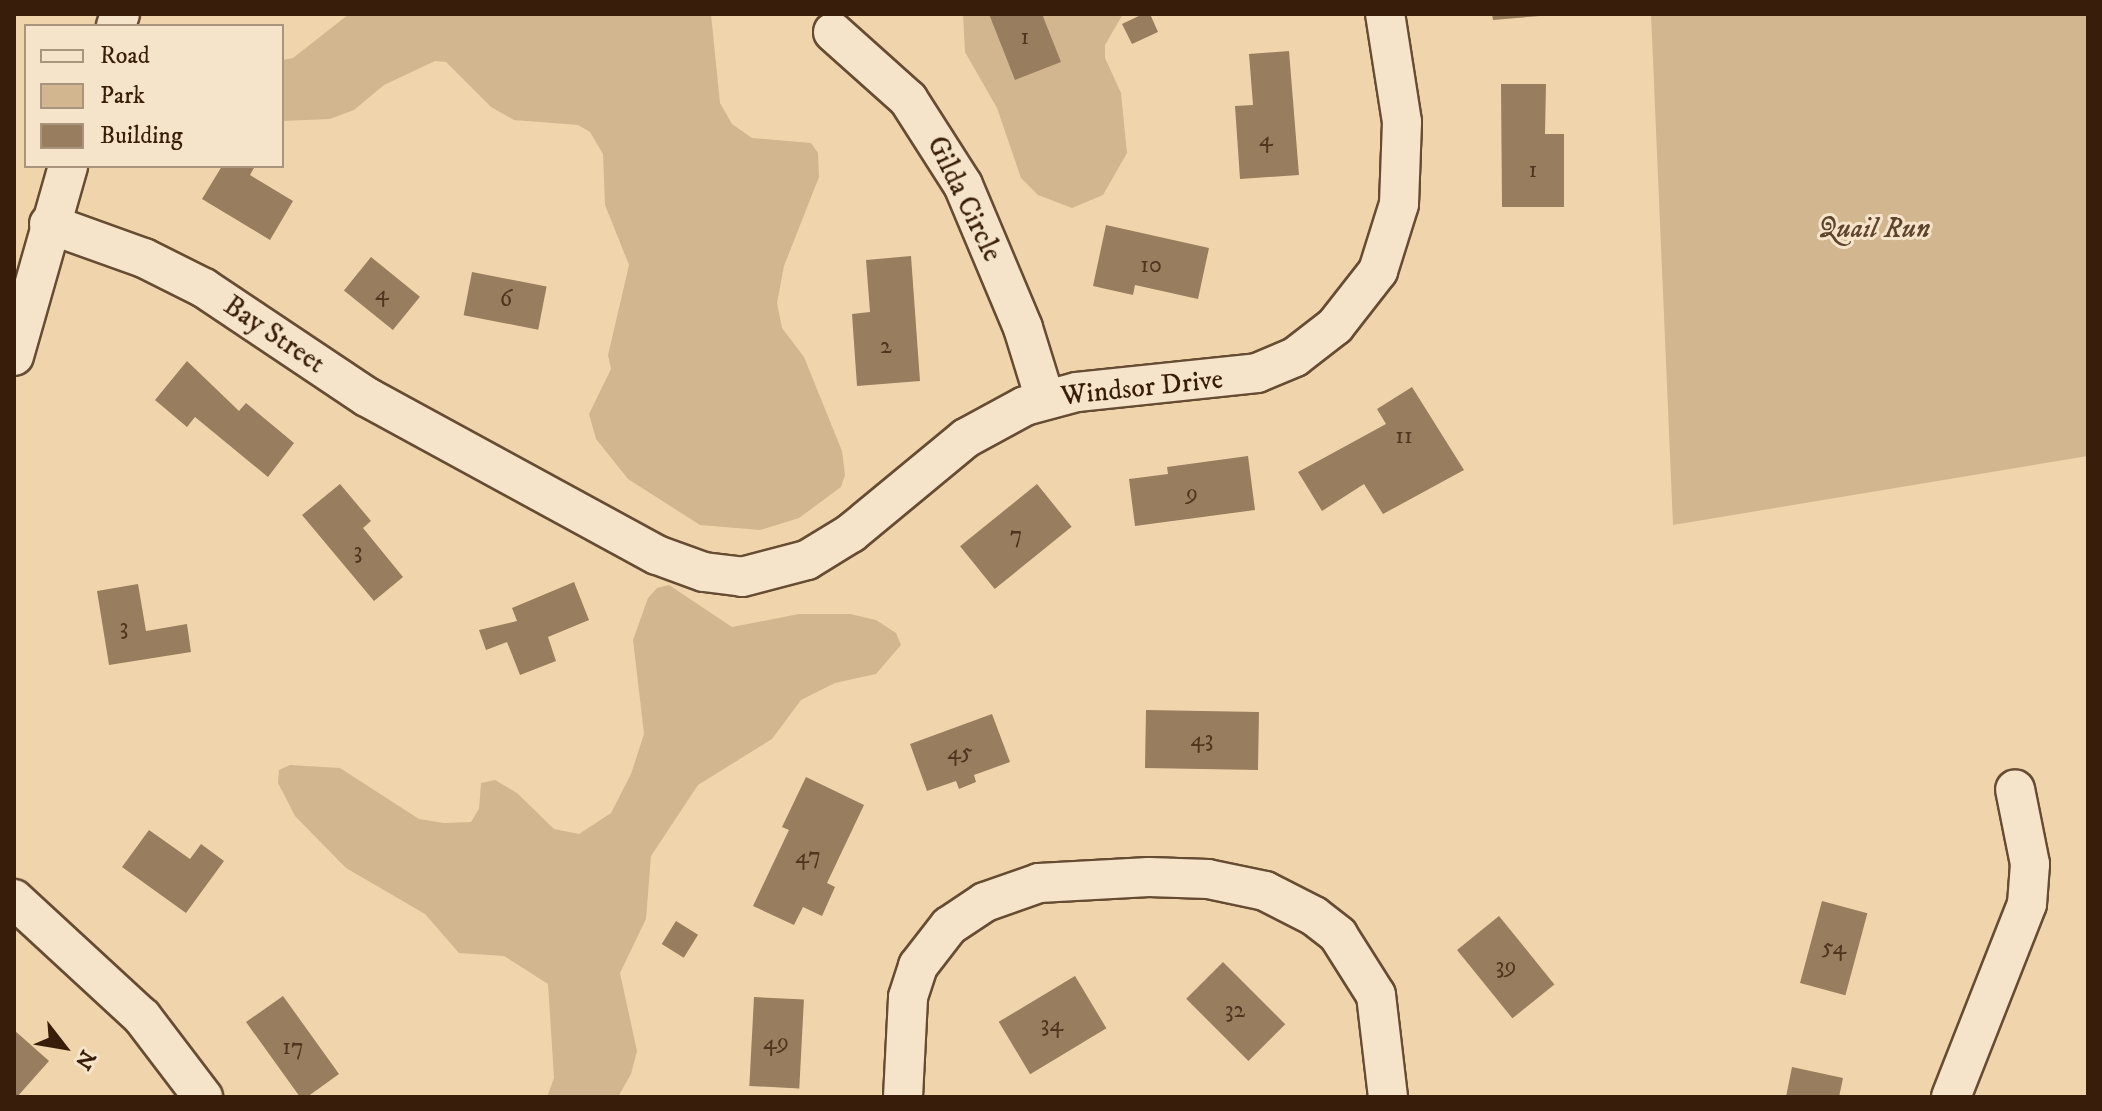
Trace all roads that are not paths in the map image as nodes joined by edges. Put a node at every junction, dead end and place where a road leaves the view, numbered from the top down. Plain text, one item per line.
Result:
1 (1385, 14) edge
2 (833, 32) dead end
3 (67, 168) edge
4 (49, 224) junction
5 (14, 356) edge
6 (1045, 399) junction
7 (490, 465) joint
8 (2015, 789) dead end
9 (14, 899) edge
10 (203, 1097) edge
11 (903, 1097) edge
12 (1388, 1097) edge
13 (1951, 1097) edge

1 - 6 street, Windsor Drive
2 - 6 street, Gilda Circle
3 - 4 street
4 - 5 street
4 - 7 street, Bay Street
6 - 7 street, Windsor Drive
8 - 13 street
9 - 10 street
11 - 12 street

